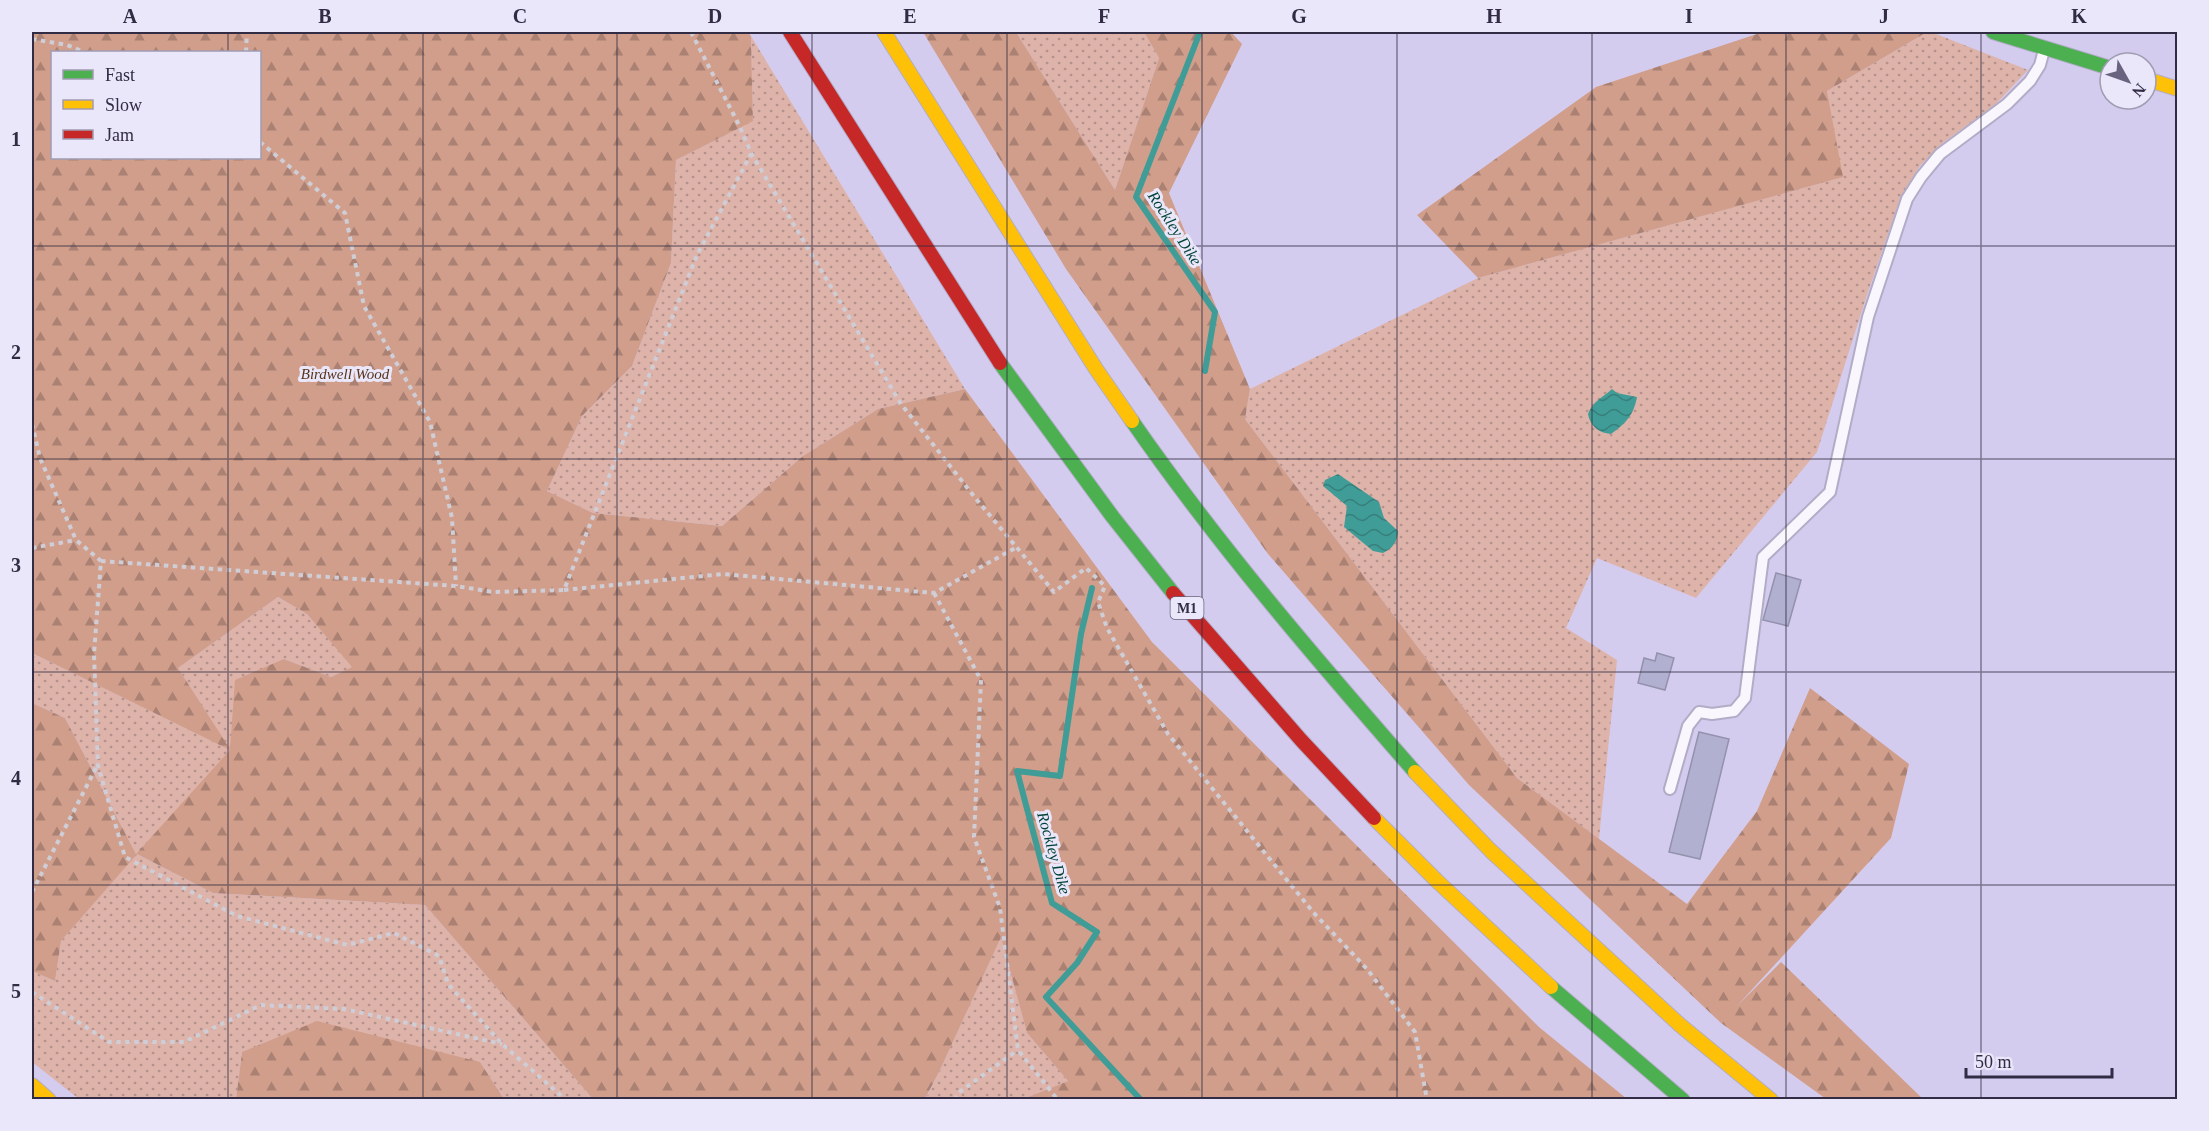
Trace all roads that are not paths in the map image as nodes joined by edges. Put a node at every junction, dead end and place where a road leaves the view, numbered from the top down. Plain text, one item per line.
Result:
1 (790, 32) edge
2 (884, 32) edge
3 (1993, 32) edge
4 (2045, 47) junction
5 (2098, 64) edge
6 (2158, 83) edge
7 (2178, 89) edge
8 (1670, 789) dead end
9 (32, 1085) edge
10 (49, 1100) edge
11 (1683, 1100) edge
12 (1771, 1100) edge

1 - 11 main road, M1
2 - 12 main road
3 - 4 main road
4 - 5 main road
4 - 8 lane
6 - 7 main road
9 - 10 main road

